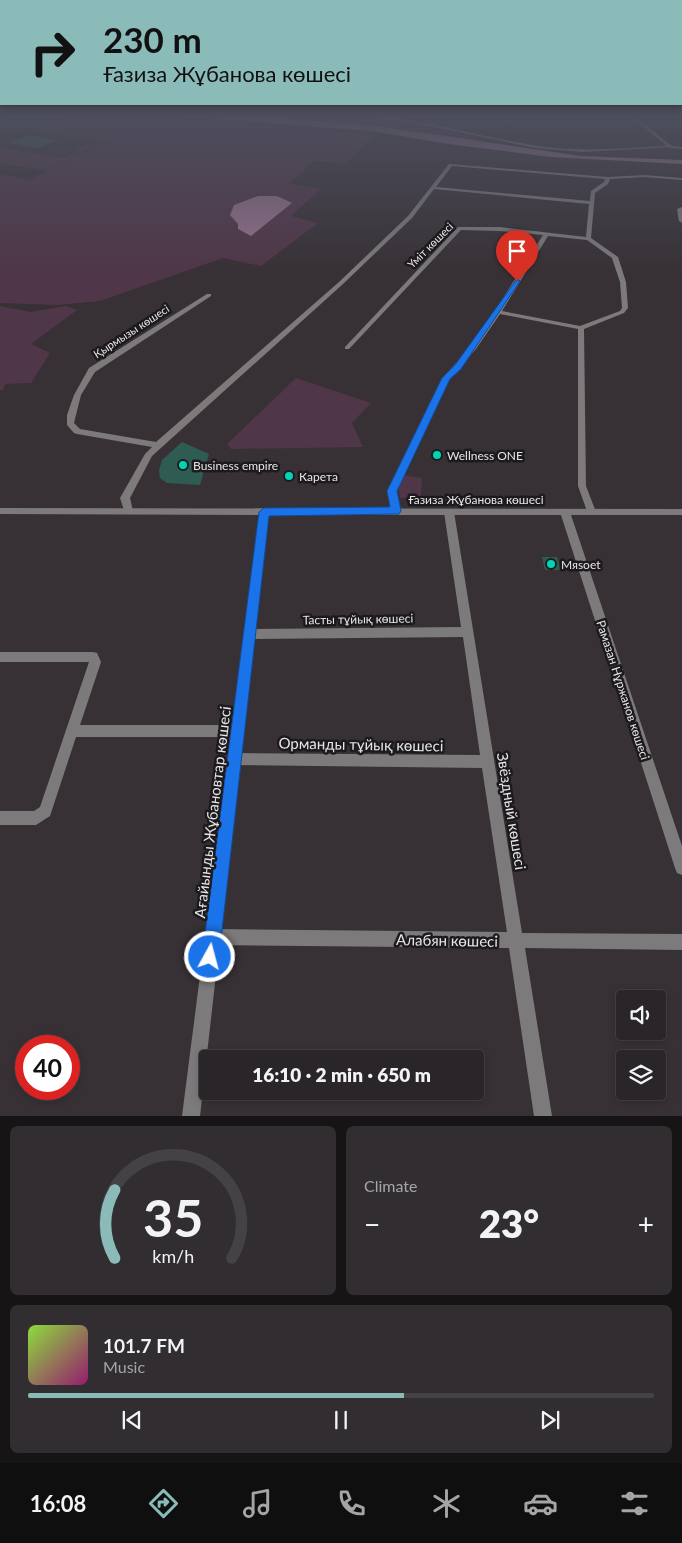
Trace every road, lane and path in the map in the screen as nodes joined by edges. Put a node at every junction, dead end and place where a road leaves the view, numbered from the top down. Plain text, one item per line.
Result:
1 (449, 168) edge
2 (488, 168) edge
3 (608, 178) junction
4 (682, 179) edge
5 (434, 188) junction
6 (591, 203) junction
7 (682, 208) edge
8 (682, 221) edge
9 (546, 235) junction
10 (588, 238) junction
11 (209, 296) dead end
12 (497, 312) junction
13 (581, 328) junction
14 (347, 348) dead end
15 (158, 445) junction
16 (0, 511) edge
17 (128, 511) junction
18 (396, 511) junction
19 (264, 512) junction
20 (449, 512) junction
21 (564, 512) junction
22 (591, 512) junction
23 (682, 512) edge
24 (467, 632) junction
25 (249, 634) junction
26 (0, 657) edge
27 (238, 731) junction
28 (71, 732) junction
29 (234, 759) junction
30 (488, 762) junction
31 (0, 818) edge
32 (682, 868) edge
33 (213, 937) junction
34 (516, 942) junction
35 (682, 942) edge
36 (191, 1116) edge
37 (543, 1116) edge

1 - 5 street
2 - 3 street
3 - 4 street
3 - 6 street
5 - 6 street
5 - 15 street
6 - 10 street
7 - 8 street
9 - 10 street, Үміт көшесі
9 - 12 street
9 - 14 street, Үміт көшесі
10 - 13 street
11 - 15 street, Қырмызы көшесі
12 - 13 street
12 - 18 street
13 - 22 street
15 - 17 street
16 - 17 street, Ғазиза Жұбанова көшесі
17 - 19 street, Ғазиза Жұбанова көшесі
18 - 19 street, Ғазиза Жұбанова көшесі
18 - 20 street, Ғазиза Жұбанова көшесі
19 - 25 street, Ағайынды Жұбановтар көшесі
20 - 21 street, Ғазиза Жұбанова көшесі
20 - 24 street, Звёздный көшесі
21 - 22 street, Ғазиза Жұбанова көшесі
21 - 32 street, Рамазан Нұржанов көшесі
22 - 23 street, Ғазиза Жұбанова көшесі
24 - 25 street, Тасты тұйық көшесі
24 - 30 street, Звёздный көшесі
25 - 27 street, Ағайынды Жұбановтар көшесі
26 - 28 street
27 - 28 street
27 - 29 street, Ағайынды Жұбановтар көшесі
28 - 31 street
29 - 30 street, Орманды тұйық көшесі
29 - 33 street, Ағайынды Жұбановтар көшесі
30 - 34 street, Звёздный көшесі
33 - 34 street, Алабян көшесі
33 - 36 street, Ағайынды Жұбановтар көшесі
34 - 35 street, Алабян көшесі
34 - 37 street, Звёздный көшесі

